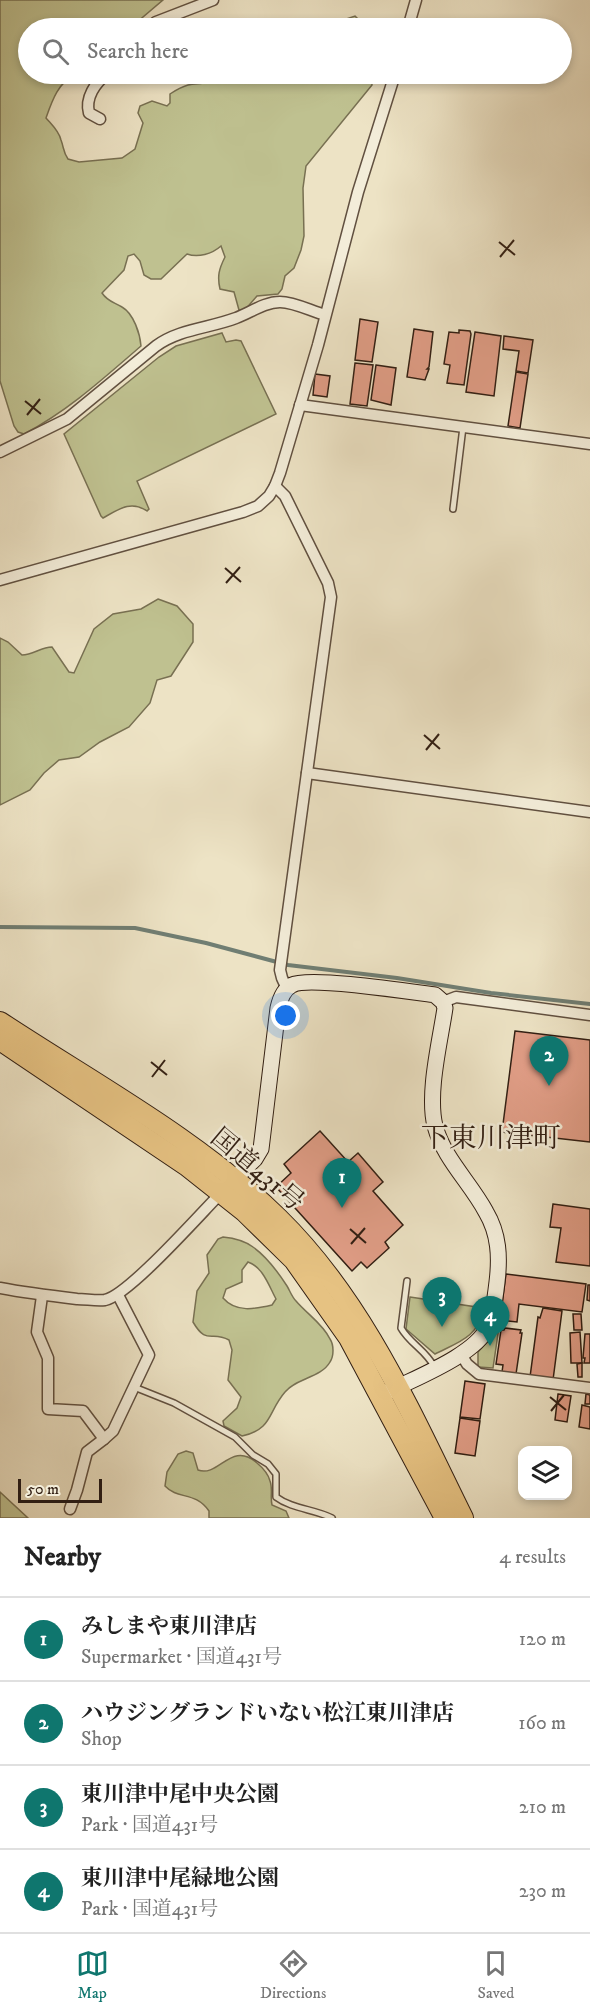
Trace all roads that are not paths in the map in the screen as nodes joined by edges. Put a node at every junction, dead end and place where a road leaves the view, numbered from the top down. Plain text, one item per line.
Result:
1 (213, 0) edge
2 (416, 0) edge
3 (166, 18) edge
4 (411, 18) edge
5 (96, 84) edge
6 (391, 84) edge
7 (100, 119) dead end
8 (325, 315) junction
9 (300, 405) junction
10 (463, 425) junction
11 (590, 444) edge
12 (0, 452) edge
13 (275, 486) junction
14 (453, 509) dead end
15 (0, 580) edge
16 (307, 773) junction
17 (590, 812) edge
18 (287, 989) junction
19 (443, 1002) junction
20 (590, 1015) edge
21 (0, 1022) edge
22 (0, 1040) edge
23 (228, 1186) junction
24 (407, 1281) dead end
25 (0, 1288) edge
26 (118, 1294) junction
27 (42, 1296) junction
28 (461, 1354) junction
29 (435, 1368) junction
30 (134, 1387) junction
31 (590, 1388) edge
32 (390, 1391) junction
33 (104, 1439) junction
34 (70, 1509) dead end
35 (332, 1518) edge
36 (445, 1518) edge
37 (463, 1518) edge

1 - 3 street
2 - 4 street
5 - 7 street
6 - 8 street
8 - 9 street
8 - 12 street
9 - 10 street
9 - 13 street
10 - 11 street
10 - 14 lane
13 - 15 street
13 - 16 street
16 - 17 street
16 - 18 street
18 - 19 street
18 - 23 street
19 - 20 street
19 - 28 street
21 - 23 highway, 国道431号
22 - 23 highway, 国道431号
23 - 26 street
23 - 32 highway, 国道431号
24 - 29 lane
25 - 27 street
26 - 27 street
26 - 30 street
27 - 33 street
28 - 29 street
28 - 31 street
29 - 32 street
30 - 33 street
30 - 35 lane
32 - 36 highway, 国道431号
32 - 37 highway, 国道431号
33 - 34 street

